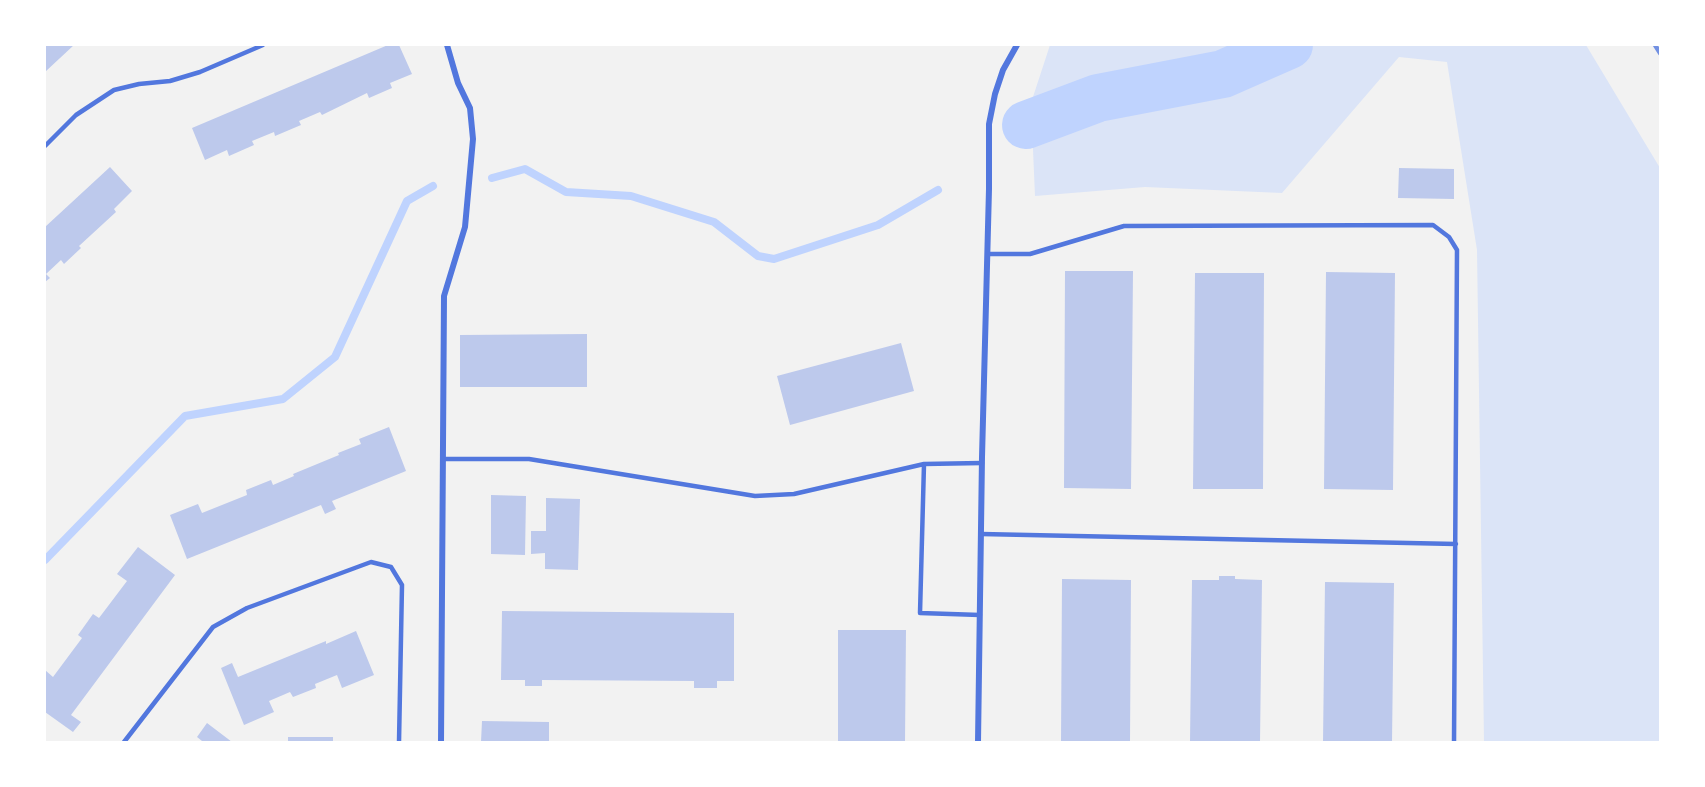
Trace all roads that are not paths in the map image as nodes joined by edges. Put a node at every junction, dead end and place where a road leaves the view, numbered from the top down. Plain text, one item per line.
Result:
1 (263, 45) edge
2 (447, 45) edge
3 (1017, 45) edge
4 (45, 147) edge
5 (988, 254) junction
6 (444, 459) junction
7 (981, 463) junction
8 (924, 464) junction
9 (981, 534) junction
10 (1455, 544) junction
11 (980, 615) junction
12 (124, 742) edge
13 (399, 742) edge
14 (441, 742) edge
15 (978, 742) edge
16 (1454, 742) edge

1 - 4 lane
2 - 6 street
3 - 5 street
5 - 7 street
5 - 10 lane
6 - 8 lane
6 - 14 street
7 - 8 lane
7 - 9 street
8 - 11 lane
9 - 10 lane
9 - 11 street
10 - 16 lane
11 - 15 street
12 - 13 lane

